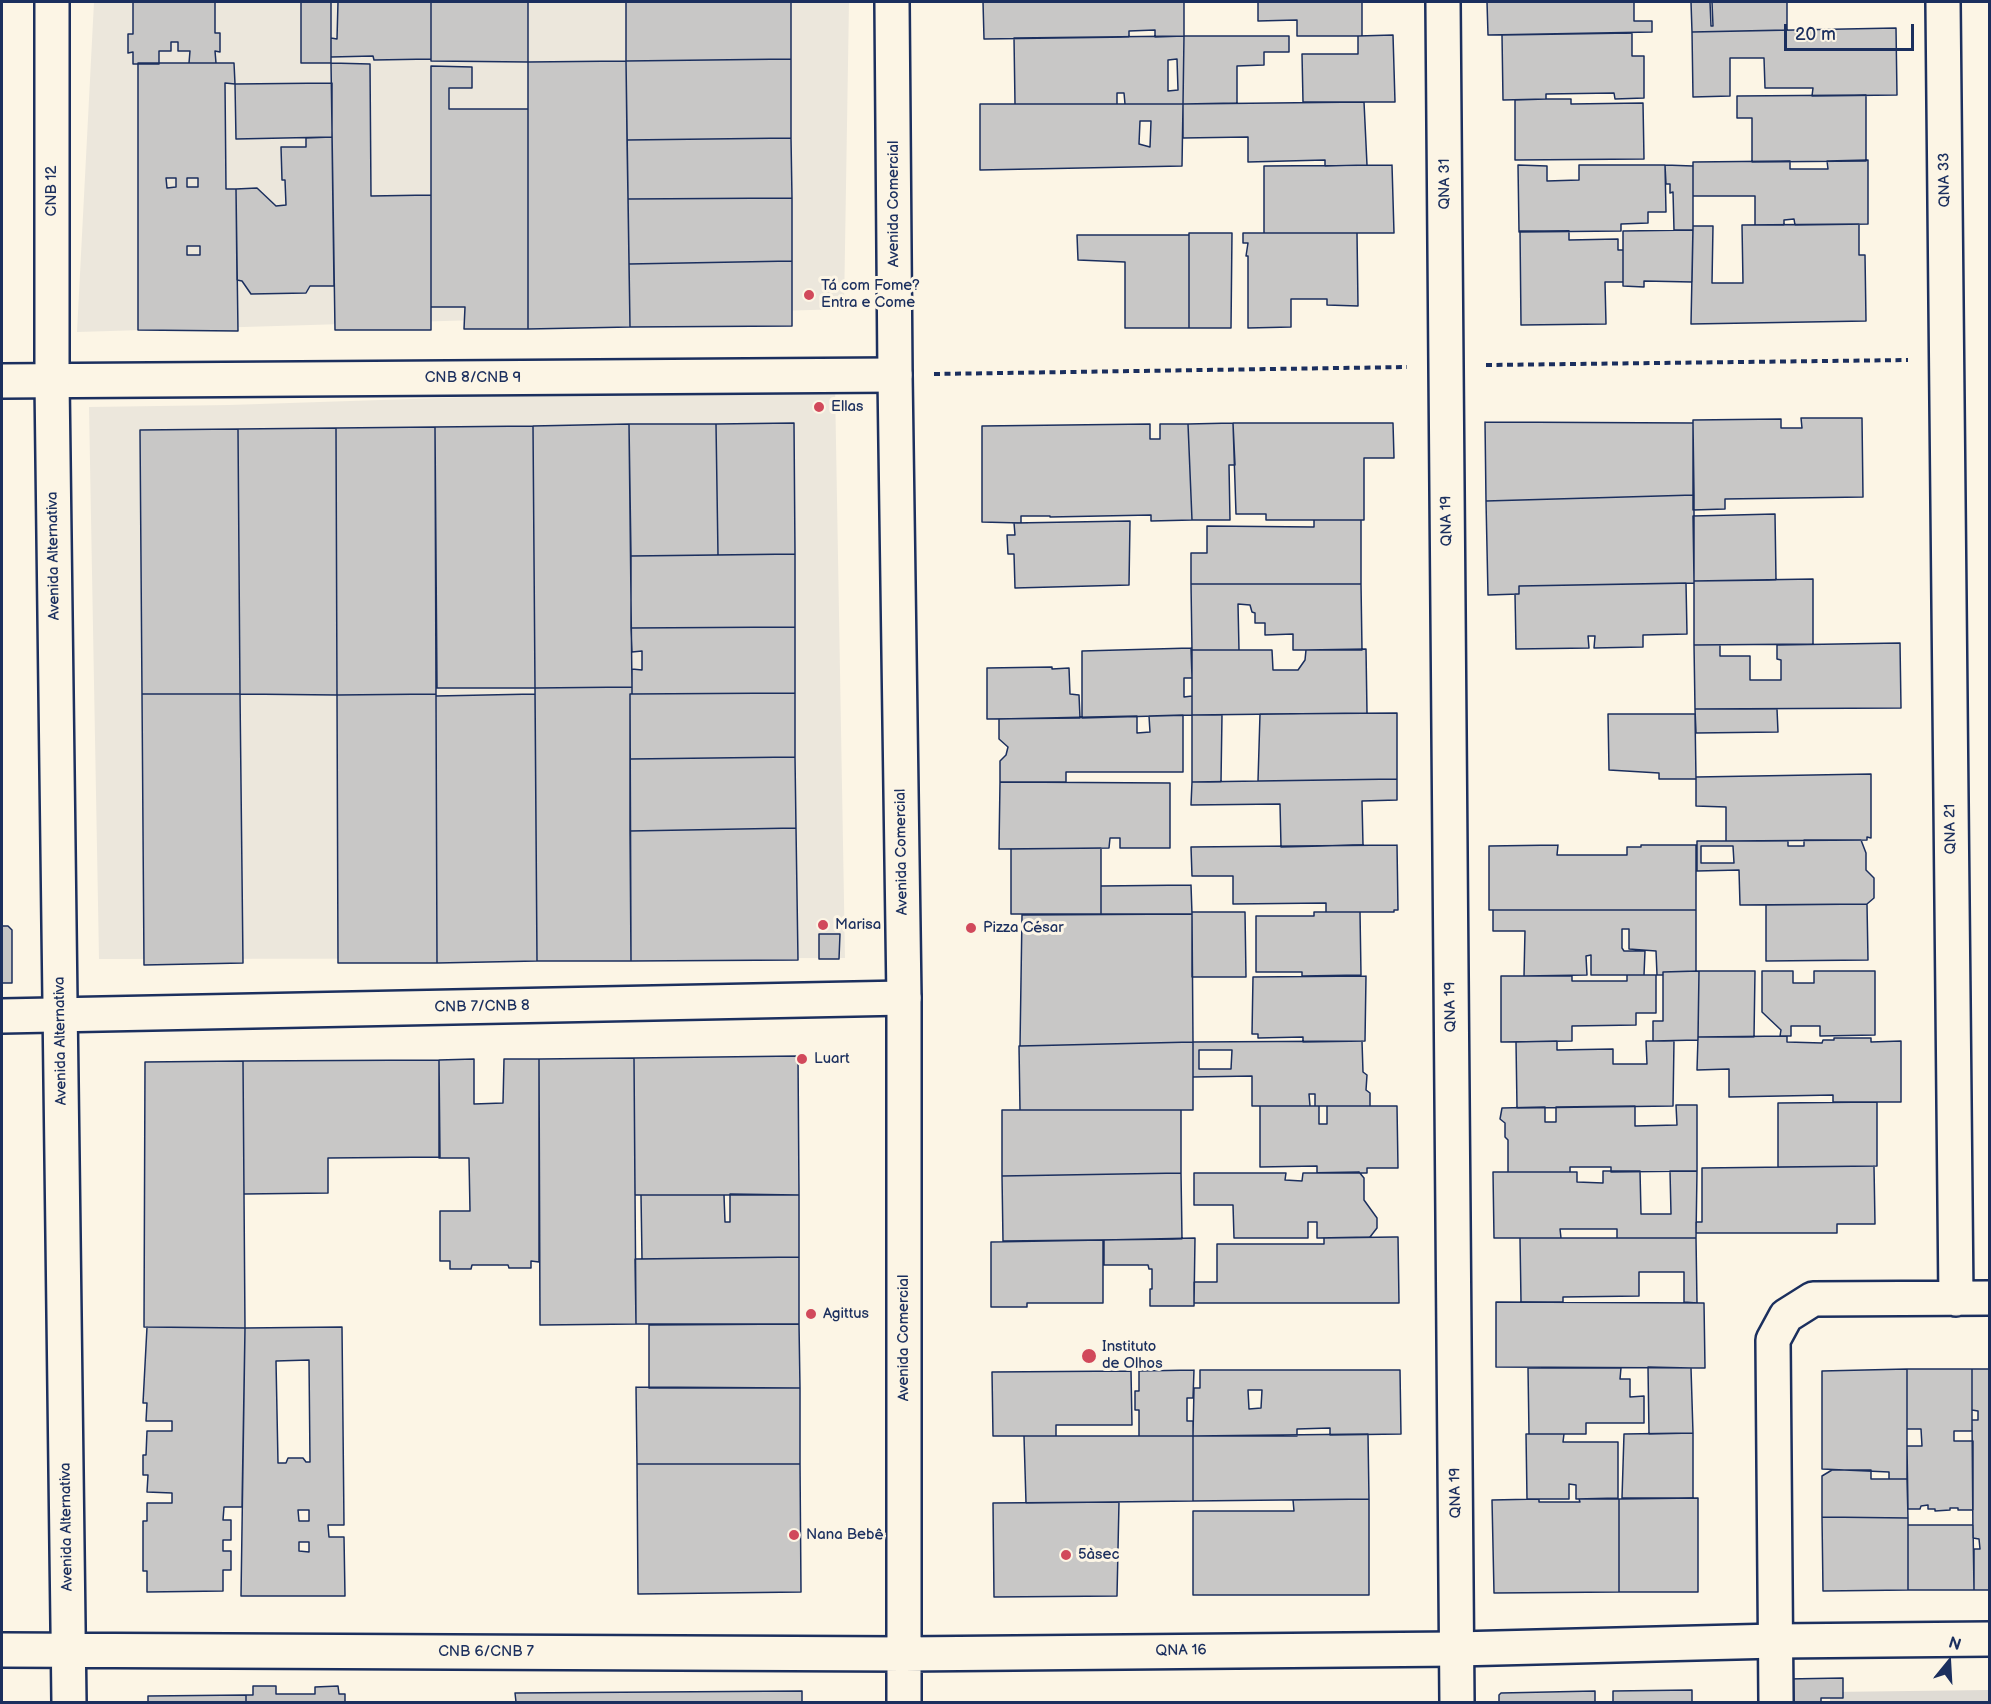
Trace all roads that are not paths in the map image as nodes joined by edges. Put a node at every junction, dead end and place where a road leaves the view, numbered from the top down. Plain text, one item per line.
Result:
1 (52, 2) edge
2 (892, 2) edge
3 (1443, 2) edge
4 (1943, 2) edge
5 (1947, 359) joint
6 (1446, 366) joint
7 (895, 375) junction
8 (2, 381) edge
9 (52, 381) junction
10 (904, 998) junction
11 (61, 1016) junction
12 (2, 1017) edge
13 (1989, 1298) edge
14 (1956, 1299) junction
15 (1989, 1639) edge
16 (1776, 1641) junction
17 (69, 1649) junction
18 (1457, 1649) junction
19 (2, 1650) edge
20 (904, 1654) junction
21 (69, 1702) edge
22 (904, 1702) edge
23 (1457, 1702) edge
24 (1776, 1702) edge

1 - 9 street, CNB 12
2 - 7 street, Avenida Comercial
3 - 6 street, QNA 31
4 - 5 street, QNA 33
5 - 14 street, QNA 21
6 - 18 street, QNA 19
7 - 9 street, CNB 8/CNB 9
7 - 10 street, Avenida Comercial
8 - 9 street, CNB 8/CNB 9
9 - 11 street, Avenida Alternativa
10 - 11 street, CNB 7/CNB 8
10 - 20 street, Avenida Comercial
11 - 12 street, CNB 7/CNB 8
11 - 17 street, Avenida Alternativa
13 - 14 street
14 - 16 street
15 - 16 street, QNA 16
16 - 18 street, QNA 16
16 - 24 street
17 - 19 street, CNB 6/CNB 7
17 - 20 street, CNB 6/CNB 7
17 - 21 street, Avenida Alternativa
18 - 20 street, QNA 16
18 - 23 street, QNA 19
20 - 22 street, Avenida Comercial

